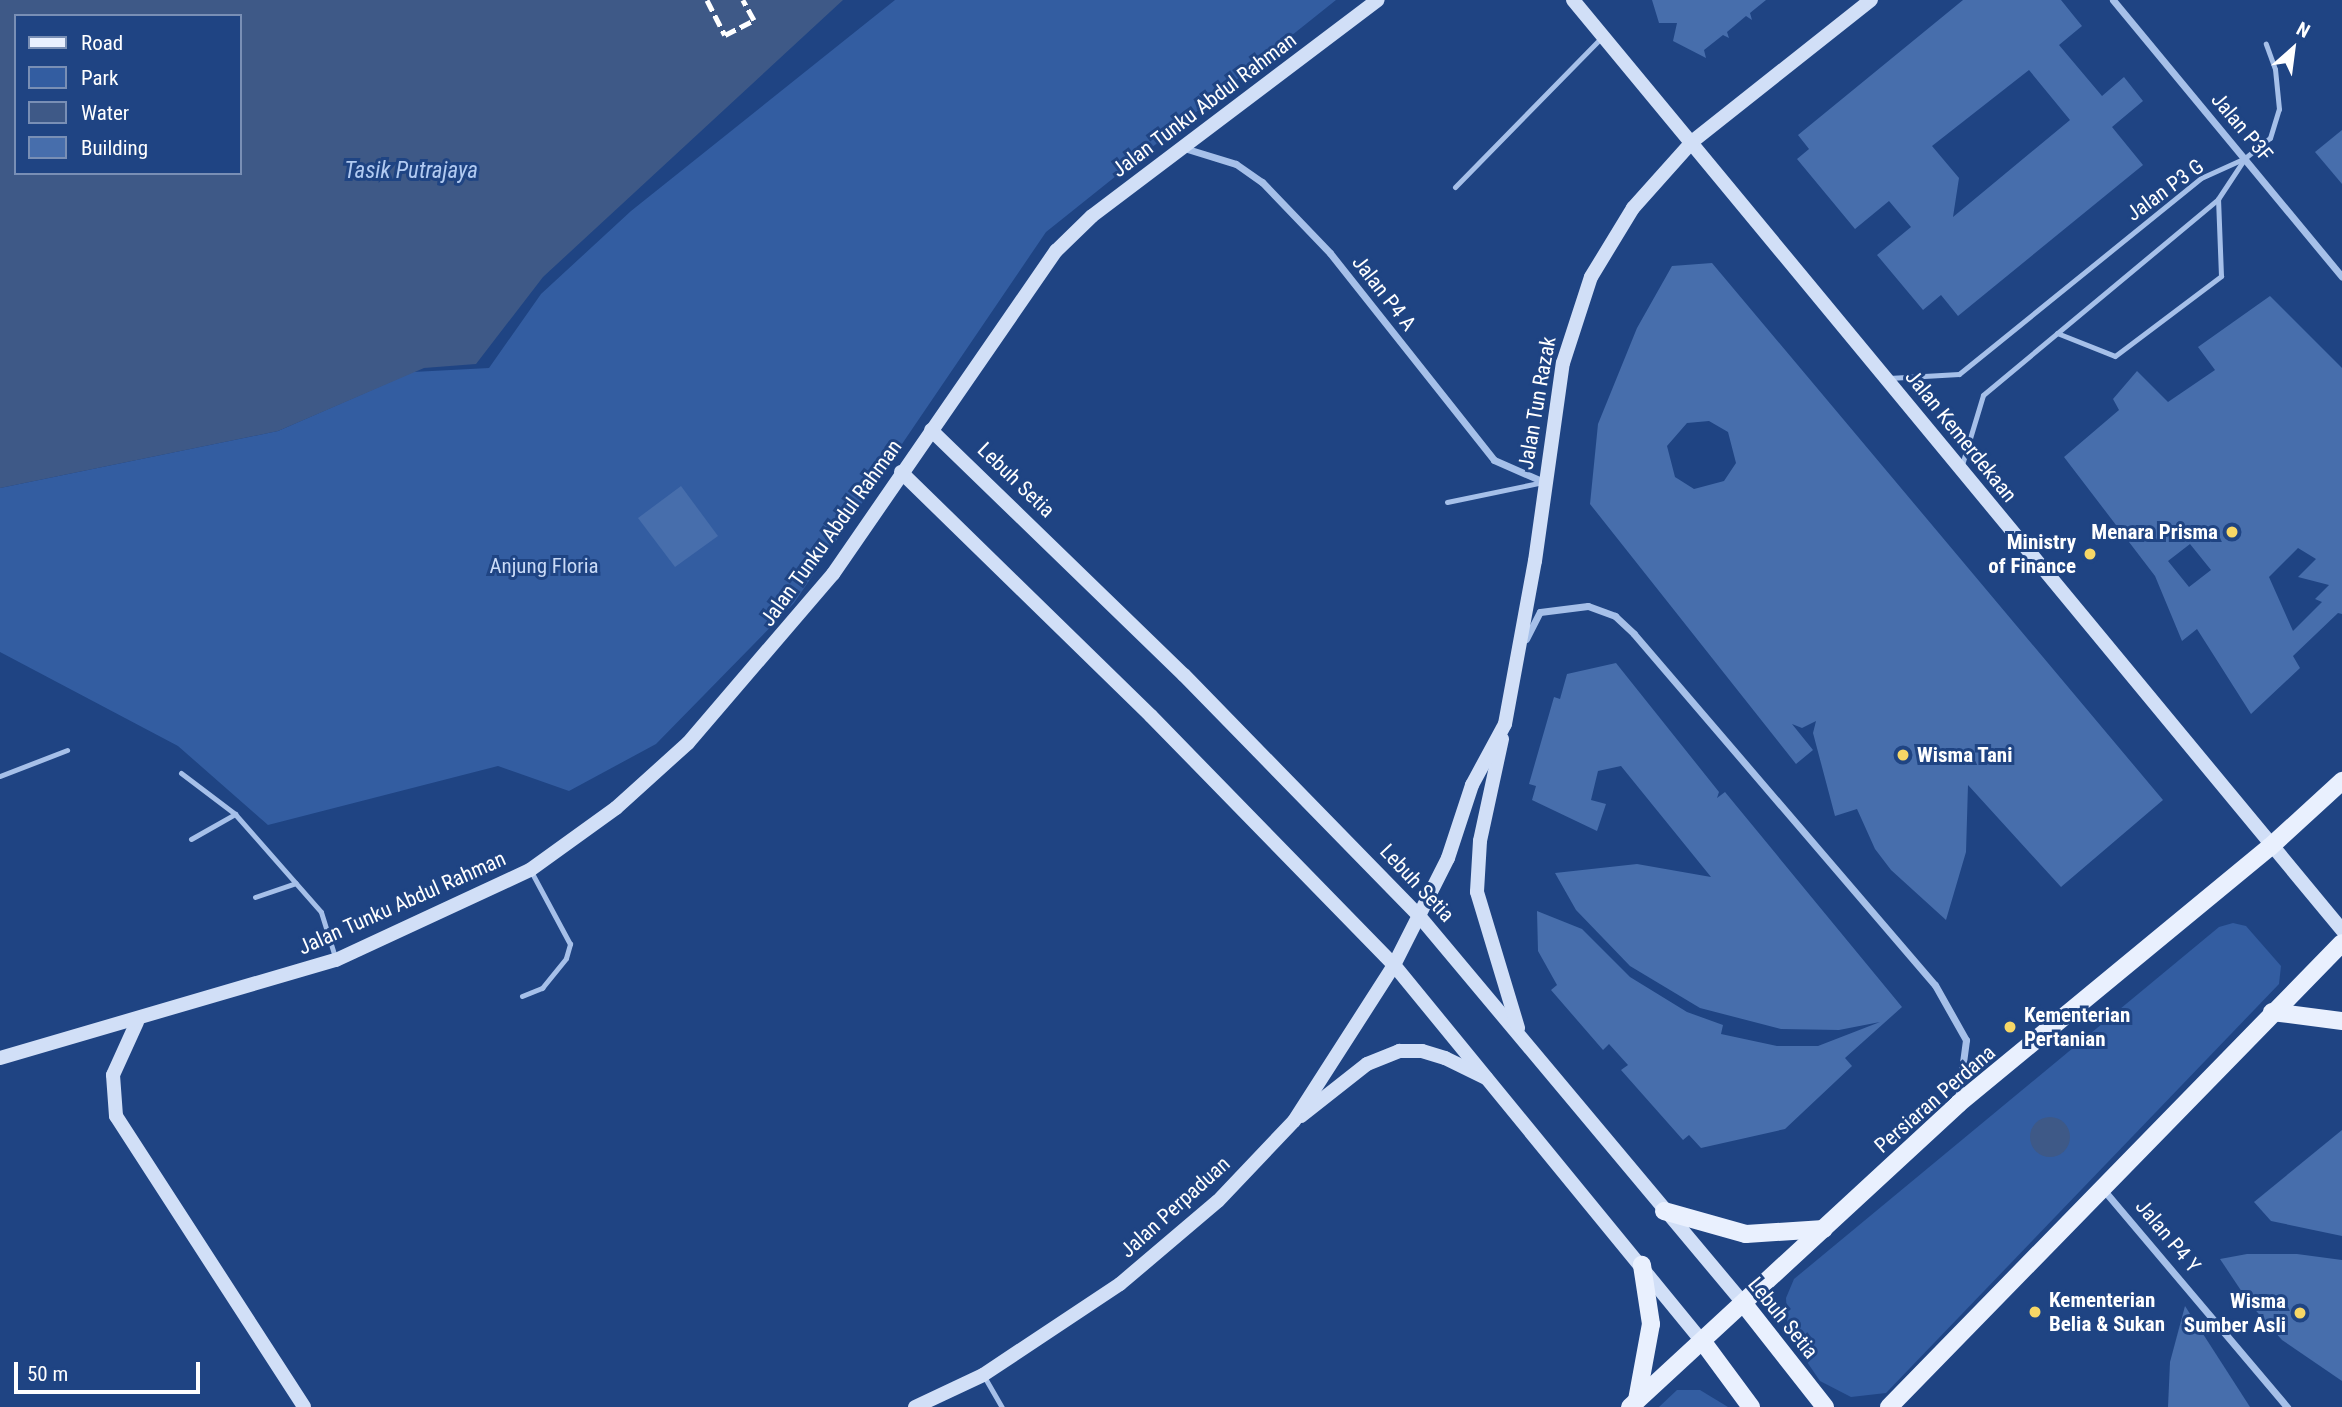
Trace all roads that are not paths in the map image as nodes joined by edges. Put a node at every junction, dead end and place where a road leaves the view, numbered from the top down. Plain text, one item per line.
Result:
1 (1378, 0) edge
2 (1573, 0) edge
3 (1871, 0) edge
4 (2113, 0) edge
5 (1603, 36) junction
6 (2266, 44) dead end
7 (1693, 141) junction
8 (1180, 148) junction
9 (2245, 158) junction
10 (1455, 187) dead end
11 (2218, 199) junction
12 (2342, 278) edge
13 (2057, 333) junction
14 (1886, 378) junction
15 (931, 430) junction
16 (1961, 469) junction
17 (901, 472) junction
18 (1544, 482) junction
19 (1447, 502) dead end
20 (1519, 650) junction
21 (1504, 724) junction
22 (67, 750) dead end
23 (181, 773) dead end
24 (0, 776) edge
25 (2342, 781) edge
26 (236, 814) junction
27 (191, 839) dead end
28 (2270, 847) junction
29 (530, 870) junction
30 (296, 883) junction
31 (255, 897) dead end
32 (1420, 916) junction
33 (2342, 930) edge
34 (2342, 943) edge
35 (336, 960) junction
36 (1394, 965) junction
37 (522, 996) dead end
38 (2272, 1012) junction
39 (2342, 1021) edge
40 (137, 1022) junction
41 (1521, 1037) junction
42 (0, 1058) edge
43 (1490, 1080) junction
44 (1958, 1104) junction
45 (1294, 1121) junction
46 (2100, 1186) junction
47 (1664, 1211) junction
48 (1824, 1229) junction
49 (1642, 1265) junction
50 (1744, 1304) junction
51 (1703, 1342) junction
52 (983, 1375) junction
53 (1634, 1404) edge
54 (304, 1407) edge
55 (915, 1407) edge
56 (1002, 1407) edge
57 (1751, 1407) edge
58 (1825, 1407) edge
59 (1889, 1407) edge
60 (2287, 1407) edge

1 - 8 street, Jalan Tunku Abdul Rahman
2 - 5 street, Jalan Kemerdekaan
3 - 7 street, Jalan Tun Razak
4 - 9 street, Jalan P3F
5 - 7 street, Jalan Kemerdekaan
5 - 10 lane
6 - 9 lane
7 - 14 street, Jalan Kemerdekaan
7 - 18 street, Jalan Tun Razak
8 - 15 street, Jalan Tunku Abdul Rahman
8 - 18 street, Jalan P4 A
9 - 11 lane, Jalan P3 G
9 - 12 street, Jalan P3F
9 - 14 lane, Jalan P3 G
11 - 13 lane, Jalan P3 G
11 - 13 lane
13 - 16 lane, Jalan P3 G
14 - 16 street, Jalan Kemerdekaan
15 - 17 street, Jalan Tunku Abdul Rahman
15 - 32 street, Lebuh Setia
16 - 28 street, Jalan Kemerdekaan
17 - 29 street, Jalan Tunku Abdul Rahman
17 - 36 street
18 - 19 lane
18 - 20 street, Jalan Tun Razak
20 - 21 street, Jalan Tun Razak
20 - 44 street
21 - 32 street, Jalan Tun Razak
21 - 41 street
22 - 24 lane
23 - 26 lane
25 - 28 main road, Persiaran Perdana
26 - 27 lane
26 - 30 lane
28 - 33 street, Jalan Kemerdekaan
28 - 44 main road, Persiaran Perdana
29 - 35 street, Jalan Tunku Abdul Rahman
29 - 37 lane
30 - 31 lane
30 - 35 lane
32 - 36 street, Jalan Tun Razak
32 - 41 street, Lebuh Setia
34 - 38 main road
35 - 40 street, Jalan Tunku Abdul Rahman
36 - 43 street
36 - 45 street, Jalan Perpaduan
38 - 39 main road
38 - 46 main road
40 - 42 street, Jalan Tunku Abdul Rahman
40 - 54 street
41 - 47 street, Lebuh Setia
43 - 45 street
43 - 49 street
44 - 48 main road, Persiaran Perdana
45 - 52 street, Jalan Perpaduan
46 - 59 main road
46 - 60 street, Jalan P4 Y
47 - 48 main road
47 - 50 street, Lebuh Setia
48 - 50 main road, Persiaran Perdana
49 - 51 street
49 - 53 main road
50 - 51 main road, Persiaran Perdana
50 - 58 main road, Lebuh Setia
51 - 53 main road, Persiaran Perdana
51 - 57 main road
52 - 55 street, Jalan Perpaduan
52 - 56 lane

